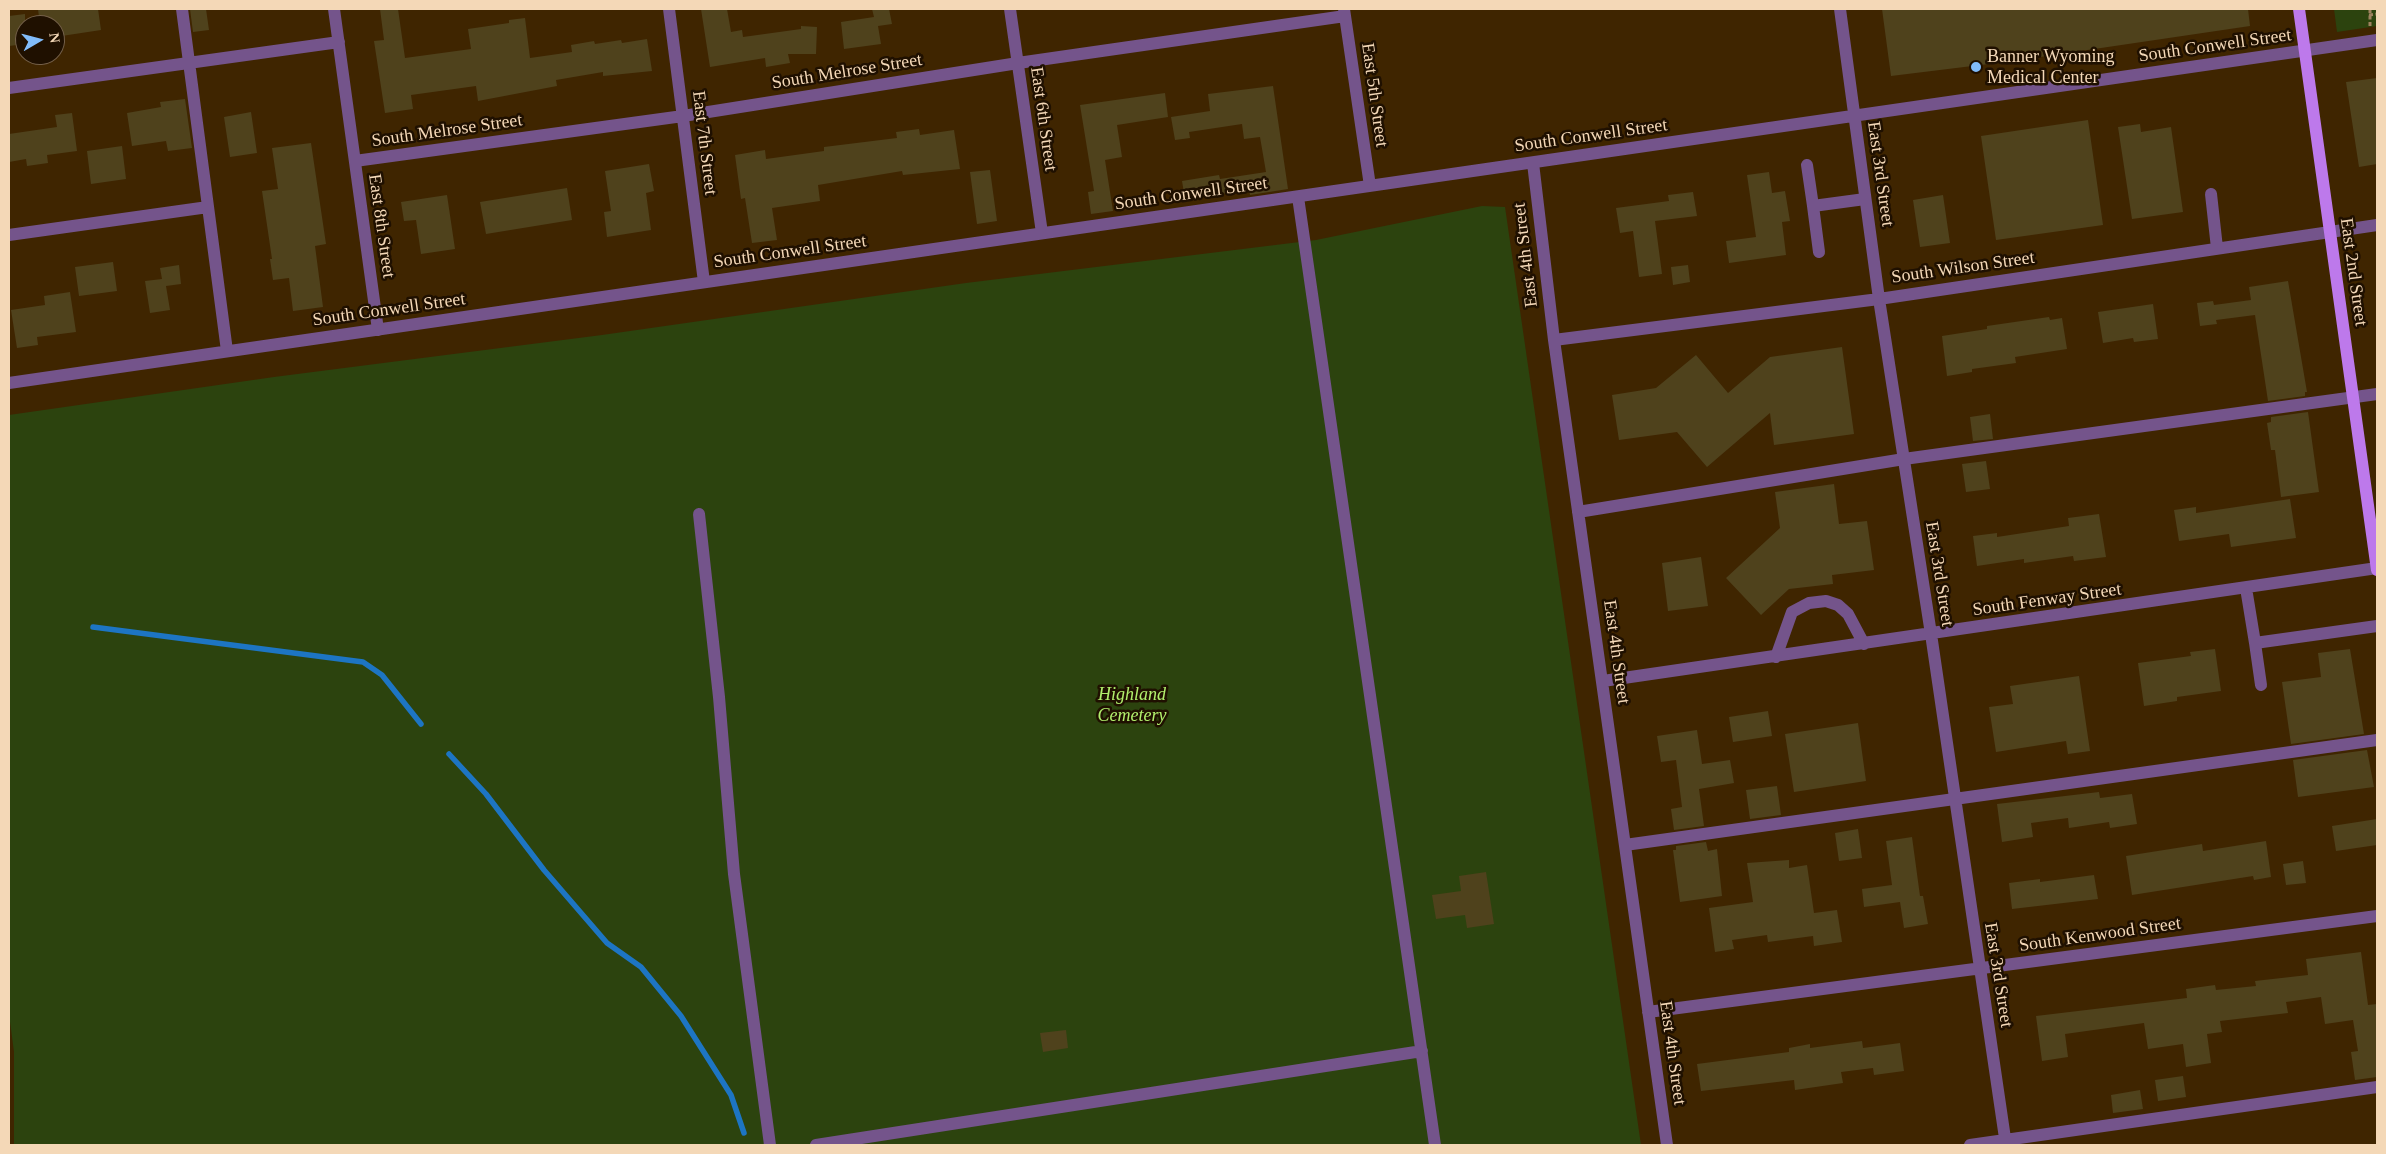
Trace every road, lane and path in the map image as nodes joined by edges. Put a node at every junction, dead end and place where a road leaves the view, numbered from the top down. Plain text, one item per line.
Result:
1 (182, 9) edge
2 (334, 9) edge
3 (669, 9) edge
4 (1010, 9) edge
5 (1840, 9) edge
6 (2299, 9) edge
7 (1344, 12) edge
8 (2377, 14) edge
9 (2370, 15) dead end
10 (2377, 40) edge
11 (339, 42) junction
12 (2305, 51) junction
13 (189, 63) junction
14 (1018, 63) junction
15 (9, 88) edge
16 (682, 116) junction
17 (1854, 116) junction
18 (355, 161) junction
19 (1533, 163) junction
20 (1807, 165) dead end
21 (1370, 186) junction
22 (2210, 194) dead end
23 (1298, 197) junction
24 (1865, 199) junction
25 (1813, 206) junction
26 (208, 207) junction
27 (2377, 225) edge
28 (2329, 232) junction
29 (1042, 234) junction
30 (9, 235) edge
31 (2217, 248) junction
32 (1819, 252) dead end
33 (704, 282) junction
34 (1879, 299) junction
35 (378, 330) junction
36 (1554, 340) junction
37 (226, 351) junction
38 (9, 383) edge
39 (2377, 394) edge
40 (2353, 398) junction
41 (1904, 459) junction
42 (1578, 512) junction
43 (699, 514) dead end
44 (2377, 569) edge
45 (2246, 588) junction
46 (2377, 626) edge
47 (1931, 634) junction
48 (1864, 644) junction
49 (2255, 644) junction
50 (1776, 657) junction
51 (1603, 681) junction
52 (2261, 685) dead end
53 (2377, 740) edge
54 (1954, 799) junction
55 (1625, 845) junction
56 (2377, 916) edge
57 (1980, 969) junction
58 (1648, 1012) junction
59 (1422, 1051) junction
60 (2377, 1087) edge
61 (2005, 1143) edge
62 (770, 1145) edge
63 (816, 1145) edge
64 (1435, 1145) edge
65 (1668, 1145) edge
66 (1970, 1145) edge

1 - 13 street
2 - 11 street, East 8th Street
3 - 16 street, East 7th Street
4 - 14 street, East 6th Street
5 - 17 street, East 3rd Street
6 - 12 main road, East 2nd Street
7 - 14 street, South Melrose Street
7 - 21 street, East 5th Street
8 - 9 path
10 - 12 street, South Conwell Street
11 - 13 street
11 - 18 street, East 8th Street
12 - 17 street, South Conwell Street
12 - 28 main road, East 2nd Street
13 - 15 street
13 - 26 street
14 - 16 street, South Melrose Street
14 - 29 street, East 6th Street
16 - 18 street, South Melrose Street
16 - 33 street, East 7th Street
17 - 19 street, South Conwell Street
17 - 24 street, East 3rd Street
18 - 35 street, East 8th Street
19 - 21 street, South Conwell Street
19 - 36 street, East 4th Street
20 - 25 street
21 - 23 street, South Conwell Street
22 - 31 street
23 - 29 street, South Conwell Street
23 - 59 street
24 - 25 street
24 - 34 street, East 3rd Street
25 - 32 street
26 - 30 street
26 - 37 street
27 - 28 street, South Wilson Street
28 - 31 street, South Wilson Street
28 - 40 main road, East 2nd Street
29 - 33 street, South Conwell Street
31 - 34 street, South Wilson Street
33 - 35 street, South Conwell Street
34 - 36 street, South Wilson Street
34 - 41 street, East 3rd Street
35 - 37 street, South Conwell Street
36 - 42 street, East 4th Street
37 - 38 street, South Conwell Street
39 - 40 street
40 - 41 street
40 - 44 main road, East 2nd Street
41 - 42 street
41 - 47 street, East 3rd Street
42 - 51 street, East 4th Street
43 - 62 street
44 - 45 street, South Fenway Street
45 - 47 street, South Fenway Street
45 - 49 street
46 - 49 street
47 - 48 street, South Fenway Street
47 - 54 street, East 3rd Street
48 - 50 street, South Fenway Street
48 - 50 street
49 - 52 street
50 - 51 street, South Fenway Street
51 - 55 street, East 4th Street
53 - 54 street
54 - 55 street
54 - 57 street, East 3rd Street
55 - 58 street, East 4th Street
56 - 57 street, South Kenwood Street
57 - 58 street, South Kenwood Street
57 - 61 street, East 3rd Street
58 - 65 street, East 4th Street
59 - 63 street
59 - 64 street
60 - 61 street
61 - 66 street

